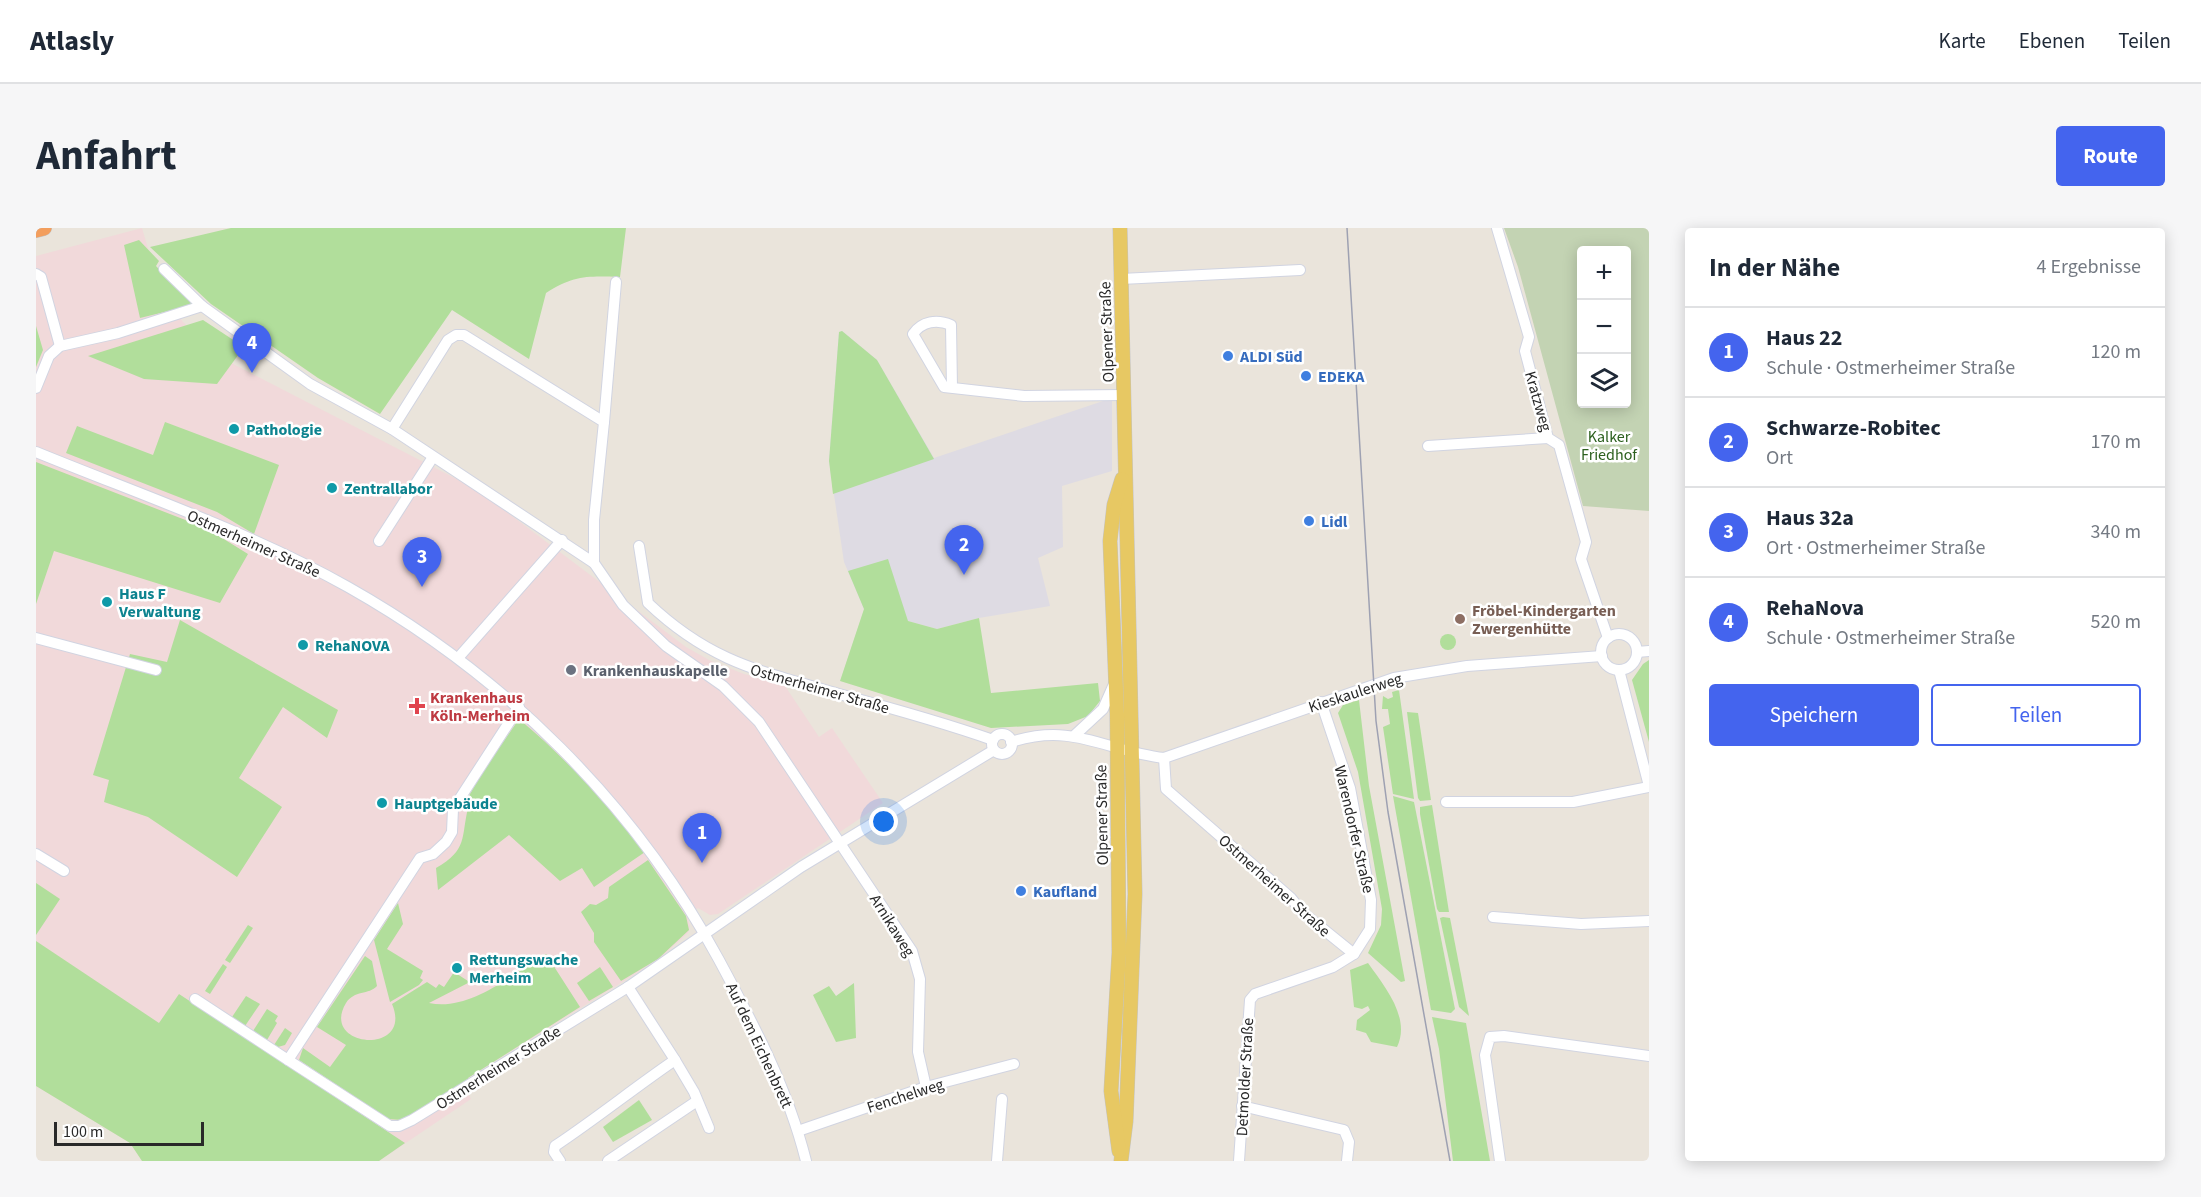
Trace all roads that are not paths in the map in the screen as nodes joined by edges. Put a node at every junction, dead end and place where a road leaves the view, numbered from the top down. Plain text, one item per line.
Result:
1 (44, 228) edge
2 (1120, 228) edge
3 (1497, 228) edge
4 (36, 230) edge
5 (164, 269) dead end
6 (1300, 270) dead end
7 (36, 274) edge
8 (1121, 279) junction
9 (616, 282) dead end
10 (202, 306) junction
11 (60, 346) junction
12 (36, 388) edge
13 (952, 388) junction
14 (1124, 395) junction
15 (604, 423) junction
16 (392, 429) junction
17 (1548, 438) junction
18 (1428, 446) dead end
19 (36, 452) edge
20 (433, 457) junction
21 (1124, 472) junction
22 (562, 540) junction
23 (379, 541) dead end
24 (639, 546) dead end
25 (594, 563) junction
26 (36, 638) edge
27 (1608, 638) junction
28 (1649, 651) edge
29 (1637, 652) junction
30 (1602, 656) junction
31 (458, 658) junction
32 (156, 670) dead end
33 (1619, 670) junction
34 (1114, 683) junction
35 (1321, 702) junction
36 (519, 707) junction
37 (1075, 735) junction
38 (1011, 742) junction
39 (993, 745) junction
40 (1117, 748) junction
41 (1131, 752) junction
42 (1164, 758) junction
43 (1649, 786) edge
44 (1446, 802) dead end
45 (841, 843) junction
46 (36, 854) edge
47 (64, 872) dead end
48 (1493, 917) dead end
49 (1649, 921) edge
50 (705, 933) junction
51 (1353, 954) junction
52 (627, 987) junction
53 (195, 999) dead end
54 (1649, 1056) edge
55 (288, 1060) junction
56 (675, 1060) junction
57 (1014, 1064) dead end
58 (926, 1087) junction
59 (1118, 1091) junction
60 (1002, 1099) dead end
61 (697, 1101) junction
62 (1242, 1106) junction
63 (709, 1128) dead end
64 (798, 1131) junction
65 (1121, 1160) edge
66 (560, 1161) edge
67 (608, 1161) edge
68 (806, 1161) edge
69 (997, 1161) edge
70 (1239, 1161) edge
71 (1347, 1161) edge
72 (1500, 1161) edge

1 - 4 highway
2 - 8 main road, Olpener Straße
3 - 17 street, Kratzweg
5 - 10 street, Ostmerheimer Straße
6 - 8 street
7 - 11 street
8 - 14 main road, Olpener Straße
9 - 15 street
10 - 11 street
10 - 16 street, Ostmerheimer Straße
11 - 12 street
13 - 13 street
13 - 14 street
14 - 21 main road, Olpener Straße
15 - 16 street
15 - 25 street
16 - 20 street, Ostmerheimer Straße
17 - 18 street
17 - 27 street, Kratzweg
19 - 31 street, Ostmerheimer Straße
20 - 22 street, Ostmerheimer Straße
20 - 23 street
21 - 34 main road, Olpener Straße
21 - 41 main road, Olpener Straße
22 - 25 street, Ostmerheimer Straße
22 - 31 street
24 - 39 street, Ostmerheimer Straße
25 - 45 street, Ostmerheimer Straße
26 - 32 street
27 - 29 street
27 - 30 street
28 - 29 street
29 - 33 street
30 - 33 street
30 - 35 street, Kieskaulerweg
31 - 36 street, Ostmerheimer Straße
33 - 43 street
34 - 37 street
34 - 40 main road, Olpener Straße
35 - 42 street, Kieskaulerweg
35 - 51 street, Warendorfer Straße
36 - 50 street, Ostmerheimer Straße
36 - 55 street
37 - 38 street
37 - 40 street
38 - 39 street
38 - 39 street
39 - 45 street, Ostmerheimer Straße
40 - 41 street, Kieskaulerweg
40 - 59 main road, Olpener Straße
41 - 42 street, Kieskaulerweg
41 - 59 main road, Olpener Straße
42 - 51 street, Ostmerheimer Straße
43 - 44 street
45 - 50 street, Ostmerheimer Straße
45 - 58 street, Arnikaweg
46 - 47 street
48 - 49 street
50 - 52 street, Ostmerheimer Straße
50 - 64 street, Auf dem Eichenbrett
51 - 62 street, Detmolder Straße
52 - 55 street, Ostmerheimer Straße
52 - 56 street
53 - 55 street, Ostmerheimer Straße
54 - 72 street
56 - 61 street
56 - 66 street
57 - 58 street, Fenchelweg
58 - 64 street, Fenchelweg
59 - 65 main road, Olpener Straße
60 - 69 street
61 - 63 street
61 - 67 street
62 - 70 street, Detmolder Straße
62 - 71 street
64 - 68 street, Auf dem Eichenbrett

